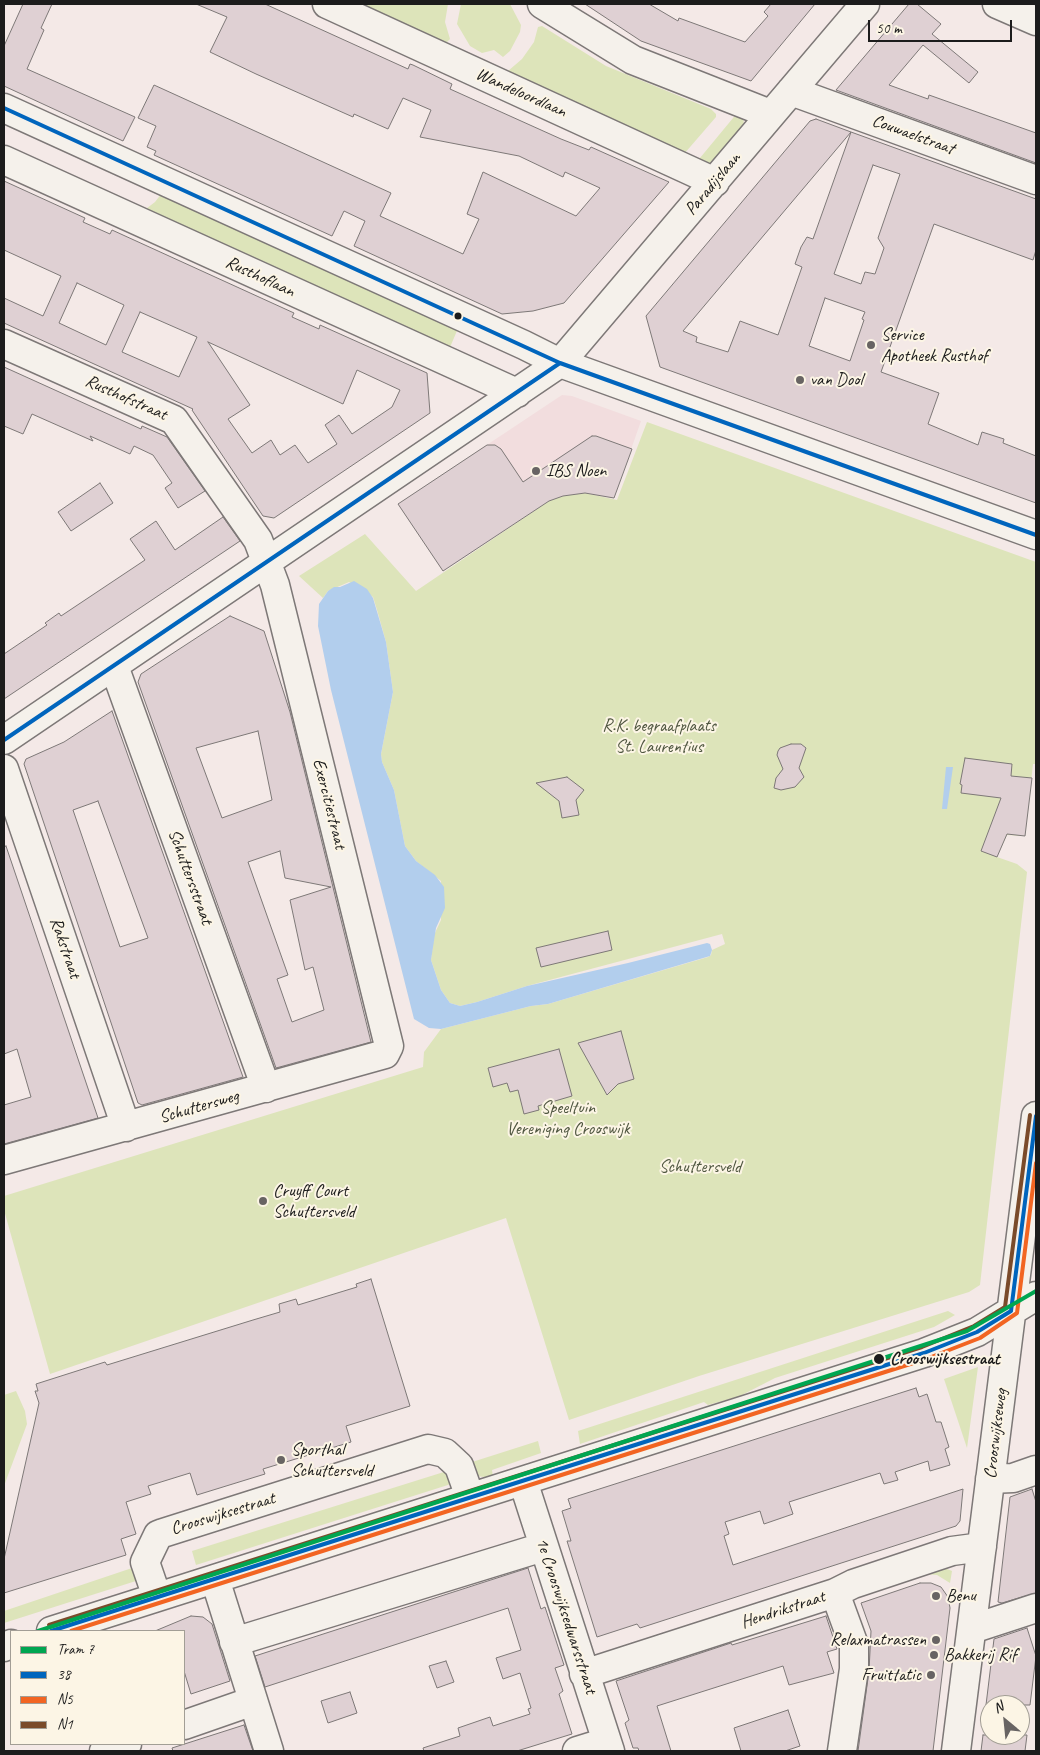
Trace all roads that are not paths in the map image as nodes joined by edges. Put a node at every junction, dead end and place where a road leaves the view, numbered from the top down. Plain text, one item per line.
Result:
1 (327, 4) edge
2 (542, 4) edge
3 (865, 4) edge
4 (997, 4) edge
5 (1036, 21) edge
6 (791, 91) junction
7 (4, 108) edge
8 (770, 114) junction
9 (4, 160) edge
10 (1036, 180) edge
11 (715, 182) junction
12 (4, 344) edge
13 (560, 363) junction
14 (517, 393) junction
15 (1036, 535) edge
16 (267, 562) junction
17 (114, 666) junction
18 (4, 740) edge
19 (4, 769) edge
20 (389, 1046) joint
21 (266, 1088) junction
22 (1036, 1116) edge
23 (126, 1127) junction
24 (4, 1160) edge
25 (1036, 1296) edge
26 (1011, 1311) junction
27 (1036, 1470) edge
28 (990, 1479) junction
29 (523, 1481) junction
30 (470, 1497) junction
31 (543, 1547) junction
32 (982, 1547) junction
33 (215, 1579) junction
34 (835, 1593) junction
35 (157, 1597) junction
36 (1036, 1608) edge
37 (972, 1629) junction
38 (54, 1630) edge
39 (234, 1642) junction
40 (584, 1674) junction
41 (253, 1702) junction
42 (185, 1725) edge
43 (124, 1745) edge
44 (606, 1748) edge
45 (104, 1751) edge
46 (269, 1751) edge
47 (577, 1751) edge
48 (842, 1751) edge
49 (956, 1751) edge

1 - 11 street, Wandeloordlaan
2 - 8 street
3 - 6 street, Paradijslaan
4 - 5 street
6 - 8 street, Paradijslaan
6 - 10 street, Couwaelstraat
7 - 13 street
8 - 11 street, Paradijslaan
9 - 14 street, Rusthoflaan
11 - 13 street, Paradijslaan
12 - 16 street, Rusthofstraat
13 - 14 street, Paradijslaan
13 - 15 street
14 - 16 street
16 - 17 street
16 - 20 street, Exercitiestraat
17 - 18 street
17 - 21 street, Schuttersstraat
19 - 23 street, Rakstraat
20 - 21 street, Schuttersweg
21 - 23 street, Schuttersweg
22 - 26 street, Crooswijkseweg
23 - 24 street, Schuttersweg
25 - 26 street
26 - 28 street, Crooswijkseweg
26 - 29 street
27 - 28 street
28 - 32 street, Crooswijkseweg
29 - 30 street
29 - 31 street, 1e Crooswijksedwarsstraat
30 - 33 street
30 - 35 street, Crooswijksestraat
31 - 39 street
31 - 40 street, 1e Crooswijksedwarsstraat
32 - 34 street, Hendrikstraat
32 - 37 street, Crooswijkseweg
33 - 35 street
33 - 39 street
34 - 40 street, Hendrikstraat
34 - 48 street
35 - 38 street
36 - 37 street
37 - 49 street, Crooswijkseweg
39 - 41 street
40 - 44 street, 1e Crooswijksedwarsstraat
41 - 42 street
41 - 46 street
43 - 45 street
44 - 47 street

